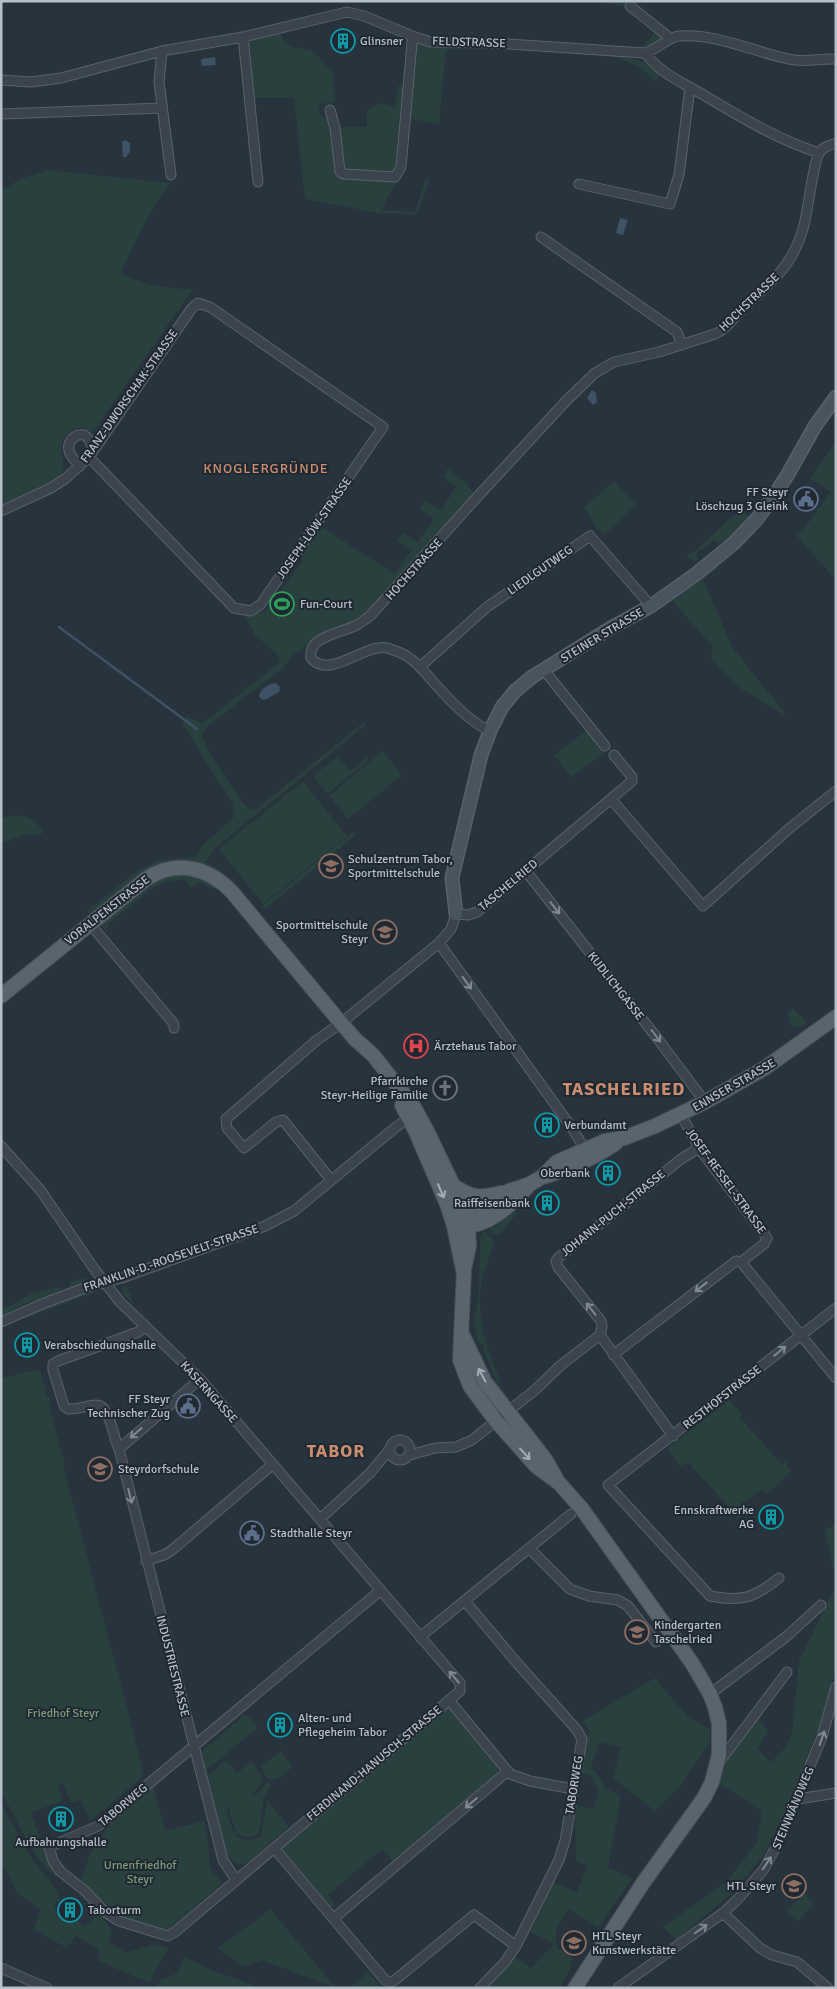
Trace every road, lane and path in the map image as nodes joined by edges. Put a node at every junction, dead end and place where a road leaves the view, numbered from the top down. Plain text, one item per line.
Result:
1 (630, 6) dead end
2 (242, 37) junction
3 (415, 37) junction
4 (670, 38) junction
5 (162, 52) junction
6 (645, 53) junction
7 (836, 60) edge
8 (1, 80) edge
9 (690, 87) junction
10 (162, 108) junction
11 (330, 110) dead end
12 (1, 114) edge
13 (836, 143) edge
14 (819, 153) junction
15 (171, 176) dead end
16 (258, 182) dead end
17 (579, 184) dead end
18 (541, 237) dead end
19 (198, 303) joint
20 (682, 345) junction
21 (834, 405) edge
22 (92, 453) junction
23 (80, 466) junction
24 (1, 511) edge
25 (651, 606) junction
26 (421, 666) junction
27 (544, 670) junction
28 (490, 731) junction
29 (605, 746) dead end
30 (614, 755) dead end
31 (836, 791) edge
32 (610, 799) junction
33 (525, 870) junction
34 (456, 914) junction
35 (90, 924) junction
36 (439, 943) junction
37 (1, 996) edge
38 (836, 1018) edge
39 (341, 1023) junction
40 (174, 1028) dead end
41 (355, 1039) junction
42 (705, 1102) junction
43 (681, 1115) junction
44 (409, 1118) junction
45 (624, 1138) junction
46 (1, 1146) edge
47 (584, 1148) junction
48 (700, 1148) junction
49 (542, 1177) junction
50 (332, 1180) junction
51 (530, 1184) junction
52 (454, 1186) junction
53 (509, 1191) junction
54 (467, 1222) junction
55 (454, 1226) junction
56 (741, 1262) junction
57 (464, 1269) junction
58 (104, 1282) junction
59 (836, 1308) edge
60 (1, 1322) edge
61 (145, 1326) junction
62 (462, 1335) junction
63 (600, 1335) junction
64 (800, 1335) junction
65 (613, 1355) junction
66 (836, 1378) edge
67 (200, 1379) junction
68 (507, 1412) junction
69 (496, 1421) junction
70 (672, 1436) junction
71 (408, 1443) junction
72 (434, 1448) junction
73 (118, 1449) junction
74 (390, 1449) junction
75 (410, 1454) junction
76 (395, 1459) junction
77 (273, 1464) junction
78 (370, 1473) junction
79 (558, 1483) junction
80 (576, 1511) junction
81 (320, 1518) junction
82 (528, 1548) junction
83 (146, 1561) junction
84 (779, 1578) dead end
85 (381, 1590) junction
86 (465, 1601) junction
87 (822, 1605) dead end
88 (420, 1637) junction
89 (656, 1642) dead end
90 (787, 1672) dead end
91 (836, 1687) edge
92 (710, 1694) junction
93 (449, 1700) junction
94 (194, 1746) junction
95 (718, 1764) junction
96 (508, 1771) junction
97 (573, 1789) junction
98 (836, 1792) edge
99 (798, 1799) junction
100 (274, 1848) junction
101 (236, 1880) junction
102 (723, 1913) junction
103 (334, 1918) junction
104 (168, 1936) joint
105 (516, 1946) junction
106 (1, 1968) edge
107 (578, 1983) edge
108 (47, 1988) edge
109 (480, 1988) edge
110 (618, 1988) edge
111 (828, 1988) edge

1 - 4 street
2 - 3 street, FELDSTRASSE
2 - 5 street, FELDSTRASSE
2 - 16 street
3 - 6 street, FELDSTRASSE
3 - 11 street
4 - 6 street
4 - 7 street
5 - 8 street, FELDSTRASSE
5 - 10 street
6 - 9 street
9 - 14 street
9 - 17 street
10 - 12 street
10 - 15 street
13 - 14 street
14 - 20 street, HOCHSTRASSE
18 - 20 street
19 - 22 street, FRANZ-DWORSCHAK-STRASSE
19 - 22 street, JOSEPH-LÖW-STRASSE
20 - 26 street, HOCHSTRASSE
21 - 25 street, STEINER STRASSE
22 - 23 street, FRANZ-DWORSCHAK-STRASSE
22 - 23 street
23 - 24 street, FRANZ-DWORSCHAK-STRASSE
25 - 26 street, LIEDLGUTWEG
25 - 27 street, STEINER STRASSE
26 - 28 street, HOCHSTRASSE
27 - 28 street, STEINER STRASSE
27 - 29 street
28 - 34 street, STEINER STRASSE
30 - 32 street, TASCHELRIED
31 - 32 street
32 - 33 street, TASCHELRIED
33 - 34 street, TASCHELRIED
33 -> 42 street, KUDLICHGASSE
34 - 36 street
35 - 37 main road, VORALPENSTRASSE
35 - 39 main road, VORALPENSTRASSE
35 - 40 street
36 - 39 street
36 -> 47 street
38 - 42 main road, ENNSER STRASSE
39 - 41 main road
39 - 50 street
41 - 44 main road
41 - 52 main road
42 - 43 main road, ENNSER STRASSE
43 - 45 main road, ENNSER STRASSE
43 - 48 street, JOSEF-RESSEL-STRASSE
44 - 50 street, FRANKLIN-D.-ROOSEVELT-STRASSE
44 -> 55 main road
45 - 47 main road, ENNSER STRASSE
45 - 49 main road, ENNSER STRASSE
46 - 58 street, KASERNGASSE
47 - 49 main road, ENNSER STRASSE
48 - 56 street, JOSEF-RESSEL-STRASSE
63 -> 48 street, JOHANN-PUCH-STRASSE
49 - 51 main road, ENNSER STRASSE
50 - 58 street, FRANKLIN-D.-ROOSEVELT-STRASSE
51 - 53 main road, ENNSER STRASSE
51 - 54 main road, ENNSER STRASSE
52 - 53 main road
52 - 54 main road
53 - 54 main road, ENNSER STRASSE
54 - 55 main road, ENNSER STRASSE
54 - 57 main road
55 - 57 main road
56 - 64 street
56 -> 65 street
57 - 62 main road
58 - 60 street, FRANKLIN-D.-ROOSEVELT-STRASSE
58 - 61 street, KASERNGASSE
59 - 64 street, RESTHOFSTRASSE
61 - 67 street, KASERNGASSE
61 - 73 street, INDUSTRIESTRASSE
68 -> 62 main road
62 - 69 main road
63 - 65 street, JOHANN-PUCH-STRASSE
63 - 68 street
64 - 66 street
70 -> 64 street, RESTHOFSTRASSE
65 - 70 street, JOHANN-PUCH-STRASSE
67 -> 73 street
67 - 77 street, KASERNGASSE
68 - 69 street
68 - 79 main road
69 - 72 street
69 -> 79 main road
70 - 84 street, RESTHOFSTRASSE
71 - 72 street
71 - 74 street
71 - 75 street
72 - 75 street
73 -> 83 street, INDUSTRIESTRASSE
74 - 76 street
74 - 78 street
75 - 76 street
76 - 78 street
77 - 81 street, KASERNGASSE
77 - 83 street
78 - 81 street
79 - 80 main road
80 - 82 street
80 - 92 main road
81 - 85 street, KASERNGASSE
82 - 86 street
82 - 89 street
83 - 94 street, INDUSTRIESTRASSE
85 - 88 street, KASERNGASSE
85 - 94 street, TABORWEG
86 - 88 street
86 - 97 street, TABORWEG
87 - 92 street
93 -> 88 street, FERDINAND-HANUSCH-STRASSE
90 - 95 street
99 -> 91 street, STEINWÄNDWEG
92 - 95 main road
93 - 96 street
93 - 100 street, FERDINAND-HANUSCH-STRASSE
94 - 101 street, INDUSTRIESTRASSE
94 - 104 street, TABORWEG
95 - 107 main road
96 - 97 street
96 -> 103 street
97 - 105 street, TABORWEG
98 - 99 street
102 -> 99 street, STEINWÄNDWEG
100 - 101 street, FERDINAND-HANUSCH-STRASSE
100 - 103 street
101 - 104 street, FERDINAND-HANUSCH-STRASSE
110 -> 102 street, STEINWÄNDWEG
102 - 111 street
103 - 105 street
105 - 109 street, TABORWEG
106 - 108 street

